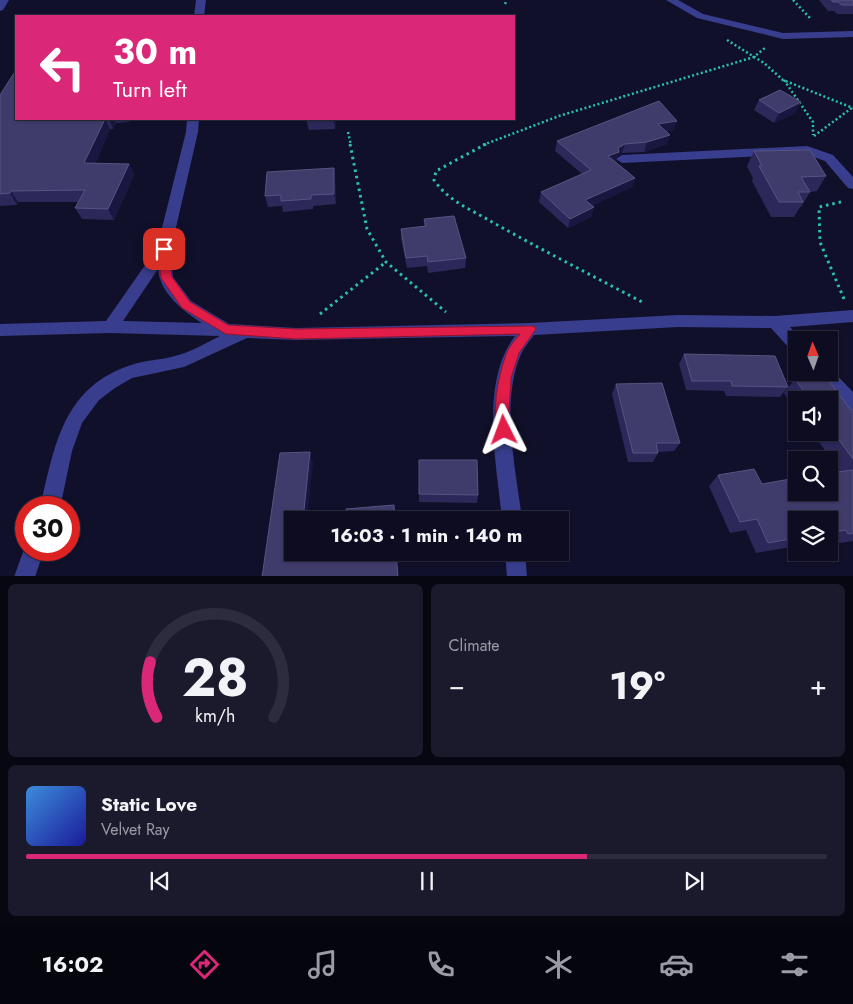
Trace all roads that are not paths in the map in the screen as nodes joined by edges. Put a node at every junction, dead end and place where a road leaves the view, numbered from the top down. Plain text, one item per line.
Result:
1 (4, 0) edge
2 (201, 0) edge
3 (671, 0) edge
4 (0, 8) edge
5 (200, 15) edge
6 (853, 34) edge
7 (193, 120) edge
8 (622, 159) edge
9 (853, 185) edge
10 (164, 249) junction
11 (852, 316) edge
12 (775, 322) junction
13 (110, 327) junction
14 (530, 329) junction
15 (0, 330) edge
16 (226, 330) junction
17 (246, 331) junction
18 (788, 336) edge
19 (831, 381) edge
20 (853, 404) edge
21 (53, 496) edge
22 (511, 511) edge
23 (30, 561) edge
24 (516, 561) edge
25 (24, 576) edge
26 (517, 576) edge

1 - 4 street
2 - 5 street
3 - 6 street
7 - 10 street
8 - 9 street
10 - 13 street
10 - 16 street
11 - 12 street
12 - 14 street
12 - 18 street
13 - 15 street
13 - 16 street
14 - 17 street
14 - 22 street
16 - 17 street
17 - 21 street
19 - 20 street
23 - 25 street
24 - 26 street

